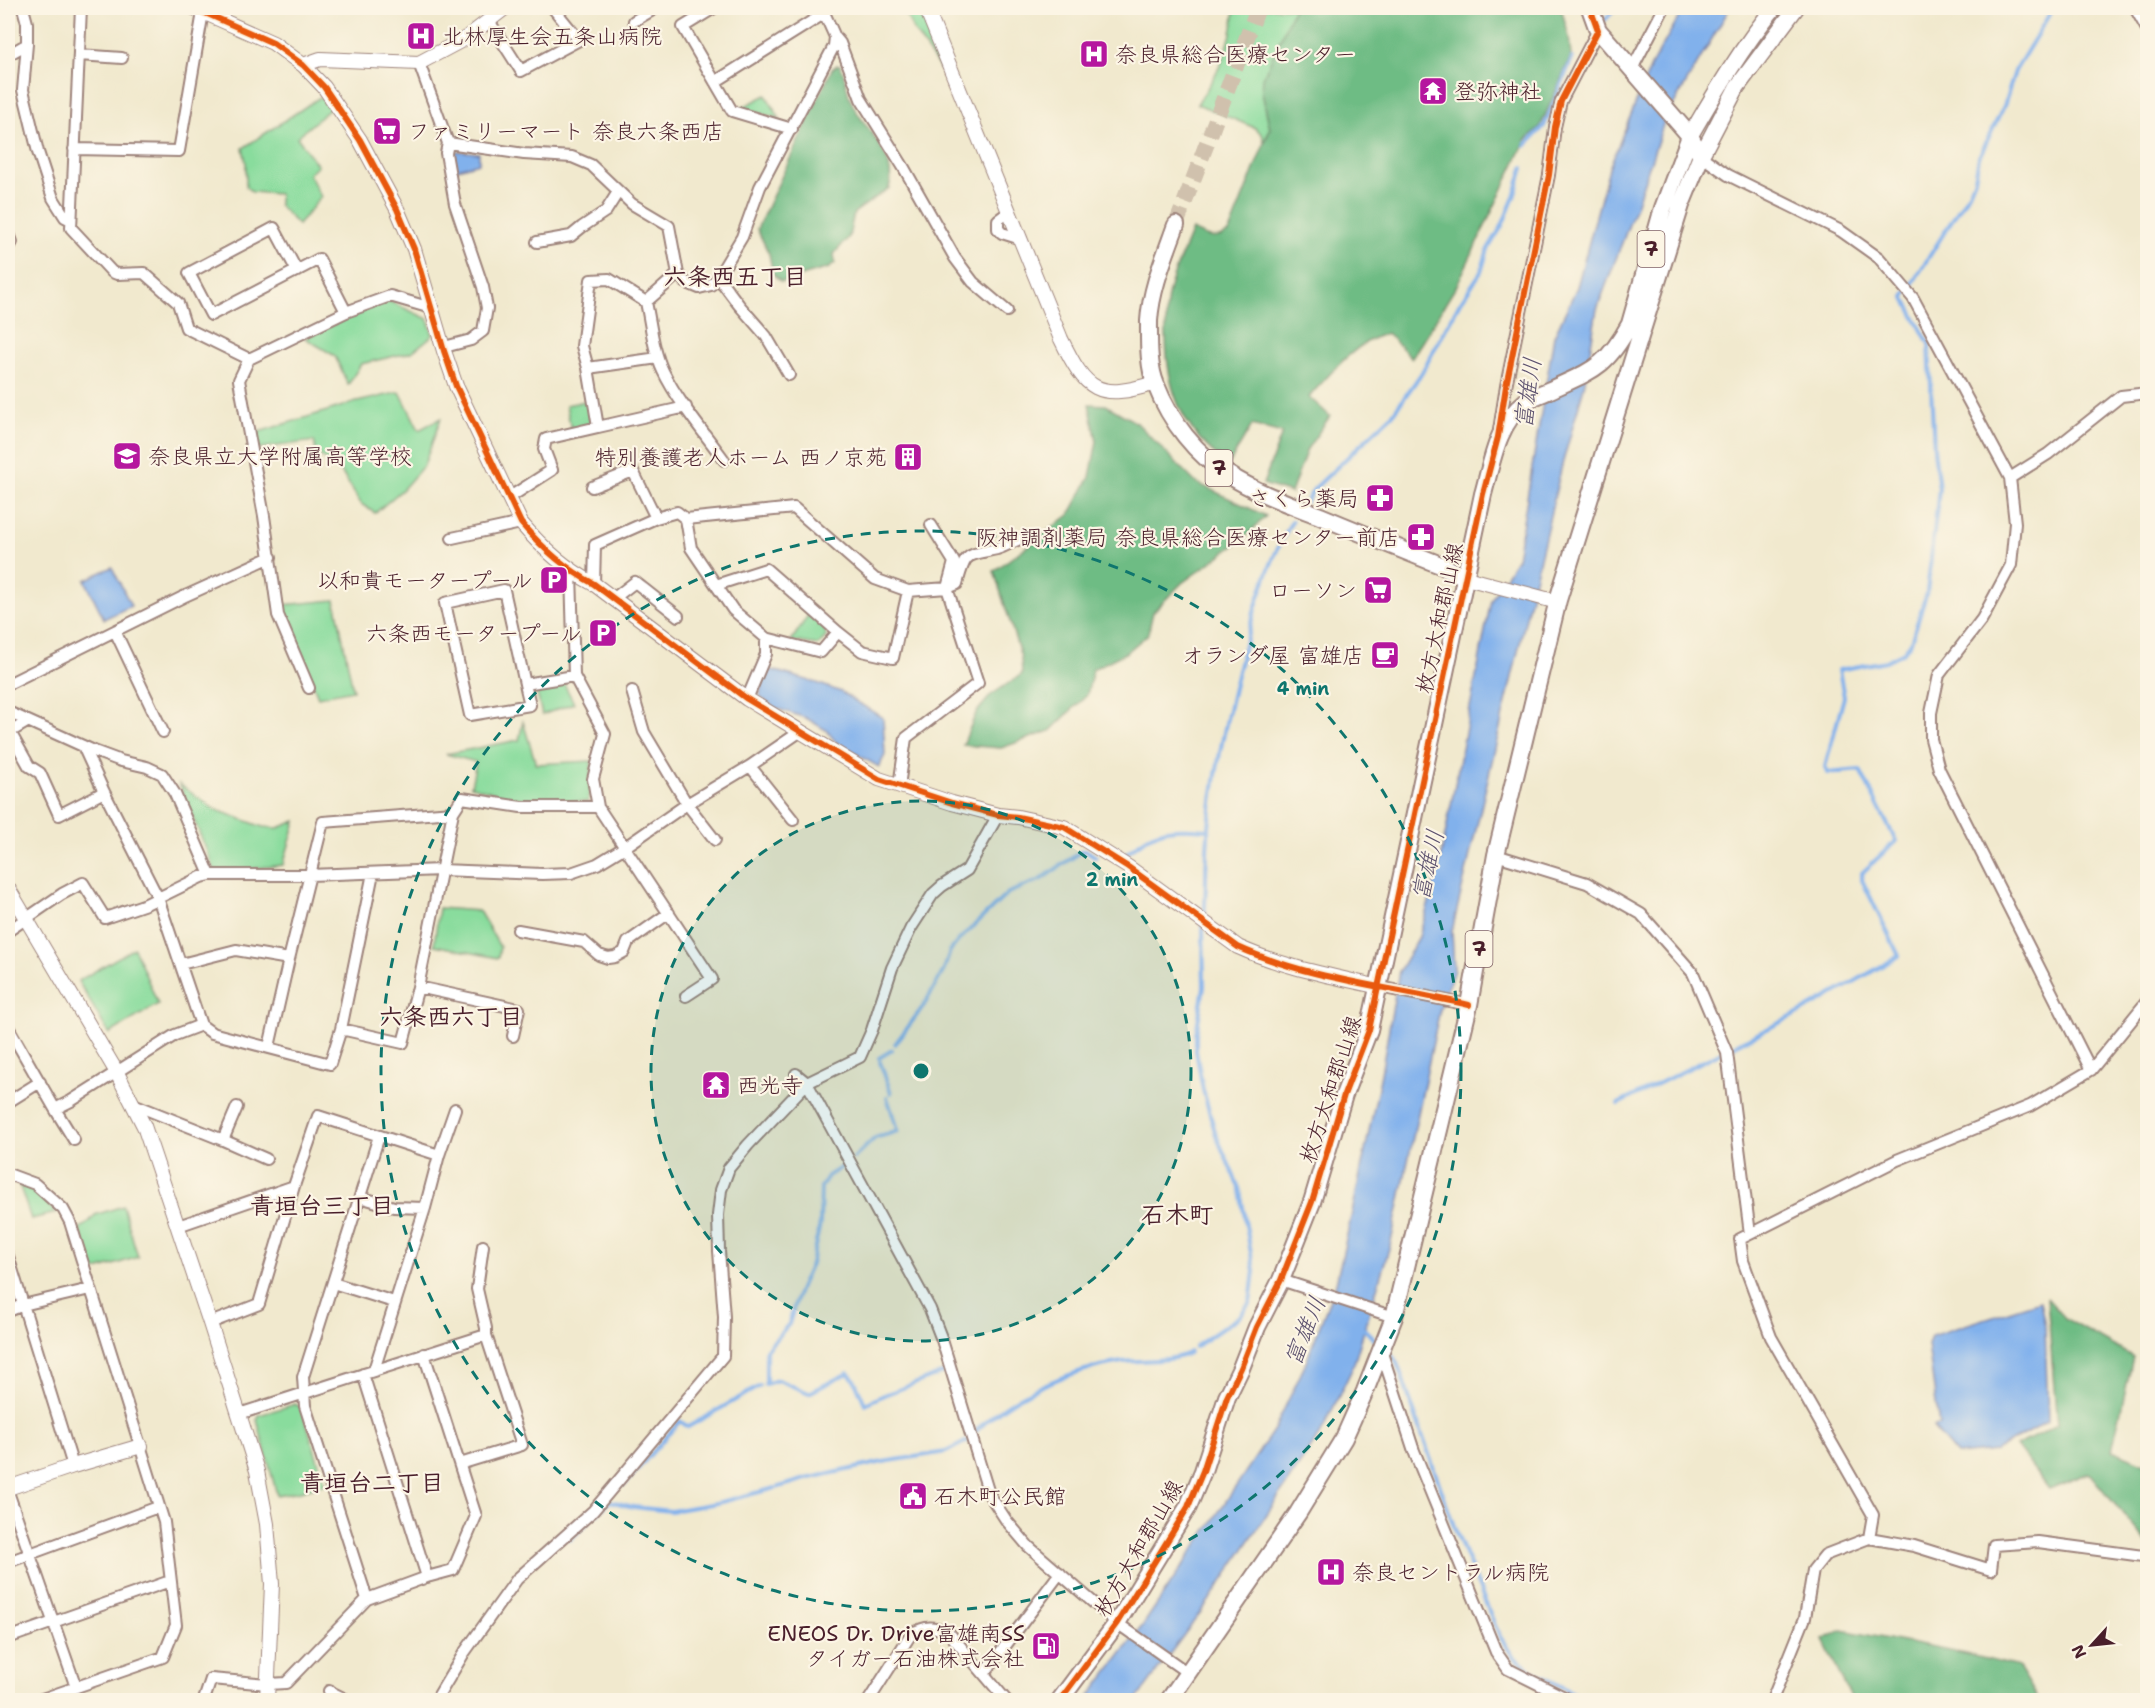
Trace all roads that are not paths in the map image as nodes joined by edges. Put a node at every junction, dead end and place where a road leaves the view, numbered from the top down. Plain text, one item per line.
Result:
1 (23, 8) edge
2 (81, 8) edge
3 (505, 8) edge
4 (553, 8) edge
5 (656, 8) edge
6 (714, 8) edge
7 (926, 8) edge
8 (1590, 8) edge
9 (1664, 8) edge
10 (1774, 8) edge
11 (1796, 8) edge
12 (2135, 8) edge
13 (198, 10) edge
14 (823, 10) edge
15 (489, 21) junction
16 (634, 21) dead end
17 (1598, 30) junction
18 (2148, 31) edge
19 (835, 37) junction
20 (27, 44) junction
21 (8, 55) edge
22 (79, 55) junction
23 (122, 58) dead end
24 (419, 63) junction
25 (303, 64) junction
26 (1632, 69) junction
27 (715, 82) junction
28 (792, 129) junction
29 (1686, 131) junction
30 (448, 143) junction
31 (74, 149) junction
32 (1701, 156) junction
33 (618, 192) junction
34 (71, 220) junction
35 (1176, 225) tunnel mouth
36 (8, 231) edge
37 (537, 242) dead end
38 (8, 249) edge
39 (297, 271) junction
40 (678, 274) junction
41 (718, 277) junction
42 (646, 302) junction
43 (431, 308) junction
44 (1007, 311) dead end
45 (346, 312) junction
46 (444, 351) junction
47 (658, 358) junction
48 (249, 359) junction
49 (588, 368) junction
50 (789, 375) dead end
51 (1155, 383) junction
52 (2148, 393) edge
53 (686, 407) junction
54 (598, 427) junction
55 (1498, 437) junction
56 (724, 460) dead end
57 (2010, 478) junction
58 (592, 487) dead end
59 (510, 497) junction
60 (656, 518) junction
61 (686, 519) junction
62 (521, 523) junction
63 (931, 525) dead end
64 (452, 538) dead end
65 (1020, 539) dead end
66 (271, 557) junction
67 (572, 572) junction
68 (1471, 580) junction
69 (594, 585) junction
70 (716, 585) junction
71 (947, 588) junction
72 (908, 591) junction
73 (613, 599) junction
74 (1554, 600) junction
75 (678, 616) dead end
76 (115, 631) junction
77 (837, 632) junction
78 (766, 638) junction
79 (574, 676) junction
80 (8, 684) edge
81 (525, 684) junction
82 (309, 687) dead end
83 (632, 691) dead end
84 (747, 699) junction
85 (8, 712) edge
86 (27, 722) junction
87 (801, 731) junction
88 (163, 732) dead end
89 (83, 746) junction
90 (750, 766) junction
91 (899, 786) junction
92 (104, 792) junction
93 (687, 804) junction
94 (598, 807) junction
95 (453, 812) junction
96 (998, 815) junction
97 (793, 820) dead end
98 (715, 840) dead end
99 (624, 847) junction
100 (1496, 855) junction
101 (441, 870) junction
102 (373, 873) junction
103 (210, 875) junction
104 (310, 875) junction
105 (8, 888) edge
106 (158, 898) junction
107 (669, 913) junction
108 (25, 921) junction
109 (518, 930) dead end
110 (8, 931) edge
111 (289, 958) junction
112 (181, 964) junction
113 (417, 987) junction
114 (1385, 987) junction
115 (686, 996) dead end
116 (2148, 1000) edge
117 (1461, 1003) junction
118 (201, 1025) junction
119 (8, 1027) edge
120 (341, 1029) junction
121 (513, 1036) dead end
122 (269, 1047) junction
123 (2091, 1070) junction
124 (116, 1071) junction
125 (796, 1074) dead end
126 (40, 1082) junction
127 (807, 1083) junction
128 (8, 1102) edge
129 (133, 1104) junction
130 (237, 1107) dead end
131 (56, 1109) junction
132 (455, 1109) dead end
133 (379, 1136) junction
134 (74, 1140) dead end
135 (223, 1140) junction
136 (439, 1155) junction
137 (266, 1159) dead end
138 (8, 1174) edge
139 (294, 1186) junction
140 (360, 1197) junction
141 (424, 1208) junction
142 (178, 1226) junction
143 (1750, 1234) junction
144 (483, 1246) dead end
145 (8, 1256) edge
146 (1281, 1280) junction
147 (333, 1283) junction
148 (90, 1289) junction
149 (394, 1302) junction
150 (23, 1305) junction
151 (8, 1311) edge
152 (1388, 1315) junction
153 (210, 1323) junction
154 (486, 1335) junction
155 (1381, 1349) junction
156 (424, 1354) junction
157 (368, 1372) junction
158 (304, 1394) junction
159 (239, 1414) junction
160 (141, 1446) junction
161 (460, 1464) junction
162 (73, 1466) junction
163 (8, 1490) edge
164 (158, 1507) junction
165 (1869, 1538) junction
166 (29, 1554) junction
167 (2148, 1560) edge
168 (8, 1562) edge
169 (1060, 1573) junction
170 (427, 1577) junction
171 (170, 1581) junction
172 (367, 1599) junction
173 (53, 1622) junction
174 (1121, 1625) junction
175 (8, 1638) edge
176 (984, 1674) junction
177 (268, 1684) junction
178 (1178, 1685) edge
179 (76, 1688) junction
180 (329, 1691) dead end
181 (39, 1701) edge
182 (204, 1701) edge
183 (267, 1701) edge
184 (347, 1701) edge
185 (436, 1701) edge
186 (869, 1701) edge
187 (1006, 1701) edge
188 (1060, 1701) edge
189 (1570, 1701) edge
190 (1772, 1701) edge

1 - 20 street
2 - 22 street
3 - 15 street
4 - 15 street
5 - 16 street
6 - 27 street
7 - 51 street
8 - 17 main road
9 - 26 street
10 - 29 main road
11 - 32 main road
12 - 18 street
13 - 25 street
13 - 31 street
14 - 19 street
14 - 27 street
15 - 24 street
17 - 26 main road
17 - 55 street
19 - 28 street
19 - 44 street
20 - 21 street
20 - 34 street
22 - 23 street
22 - 31 street
24 - 25 street
24 - 30 street
25 - 43 street
26 - 29 main road
27 - 28 street
28 - 41 street
29 - 32 main road
29 - 55 main road, 枚方大和郡山線 / 7
30 - 33 street
30 - 46 street
31 - 34 street
32 - 57 street
32 - 74 main road, 7
33 - 37 street
33 - 40 street
34 - 48 street
35 - 51 main road, 枚方大和郡山線 / 7
36 - 38 street
39 - 39 street
39 - 45 street
40 - 41 street
40 - 42 street
41 - 50 street
42 - 47 street
42 - 49 street
43 - 45 street
43 - 46 street
45 - 48 street
46 - 59 street
47 - 49 street
47 - 53 street
48 - 66 street
49 - 54 street
51 - 68 main road, 枚方大和郡山線 / 7
52 - 57 street
53 - 54 street
53 - 56 street
54 - 59 street
55 - 68 main road, 枚方大和郡山線 / 7
57 - 123 street
58 - 60 street
59 - 62 street
60 - 61 street
60 - 69 street
61 - 70 street
61 - 72 street
62 - 64 street
62 - 67 street
63 - 71 street
65 - 71 street
66 - 76 street
66 - 82 street
67 - 69 street
67 - 79 street
68 - 74 street
68 - 114 main road, 枚方大和郡山線 / 7
69 - 73 street
70 - 77 street
70 - 78 street
71 - 72 street
71 - 91 street
72 - 77 street
73 - 75 street
73 - 84 street
74 - 100 main road, 7
76 - 80 street
76 - 88 street
77 - 78 street
78 - 84 street
79 - 81 street
79 - 94 street
81 - 81 street
83 - 93 street
84 - 87 street
85 - 86 street
86 - 89 street
86 - 92 street
87 - 90 street
87 - 91 street
89 - 92 street
89 - 103 street
90 - 93 street
90 - 97 street
91 - 96 street
92 - 106 street
93 - 98 street
93 - 99 street
94 - 95 street
94 - 99 street
95 - 101 street
95 - 104 street
96 - 114 street
96 - 127 street
99 - 101 street
99 - 107 street
100 - 117 main road, 7
100 - 143 street
101 - 102 street
101 - 113 street
102 - 104 street
102 - 120 street
103 - 104 street
103 - 106 street
104 - 111 street
105 - 108 street
106 - 108 street
106 - 112 street
107 - 109 street
107 - 115 street
108 - 110 street
108 - 124 street
111 - 112 street
111 - 122 street
112 - 118 street
113 - 120 street
113 - 121 street
114 - 117 street
114 - 146 main road, 枚方大和郡山線 / 7
116 - 123 street
117 - 152 main road, 7
118 - 122 street
118 - 124 street
119 - 126 street
120 - 122 street
123 - 143 street
124 - 129 street
124 - 131 street
125 - 127 street
126 - 128 street
126 - 131 street
127 - 169 street
127 - 185 street
129 - 135 street
129 - 142 street
130 - 135 street
131 - 134 street
132 - 136 street
133 - 136 street
133 - 139 street
133 - 140 street
135 - 137 street
136 - 141 street
138 - 148 street
139 - 142 street
139 - 153 street
140 - 141 street
140 - 147 street
141 - 149 street
142 - 153 street
143 - 165 street
144 - 154 street
145 - 150 street
146 - 152 street
146 - 174 main road, 枚方大和郡山線 / 7
147 - 149 street
147 - 158 street
148 - 150 street
148 - 160 street
149 - 157 street
150 - 151 street
150 - 162 street
152 - 155 main road, 7
153 - 159 street
154 - 156 street
154 - 161 street
155 - 178 main road, 7
155 - 189 street
156 - 157 street
156 - 161 street
157 - 158 street
157 - 170 street
158 - 159 street
158 - 172 street
159 - 177 street
160 - 162 street
160 - 164 street
161 - 170 street
162 - 163 street
163 - 166 street
164 - 166 street
164 - 171 street
165 - 167 street
165 - 190 street
166 - 168 street
166 - 173 street
169 - 174 street
169 - 176 street
170 - 172 street
171 - 173 street
171 - 179 street
172 - 177 street
173 - 175 street
173 - 179 street
174 - 178 street
174 - 188 main road, 枚方大和郡山線 / 7
176 - 186 street
176 - 187 street
177 - 182 street
177 - 183 street
179 - 181 street
180 - 184 street

